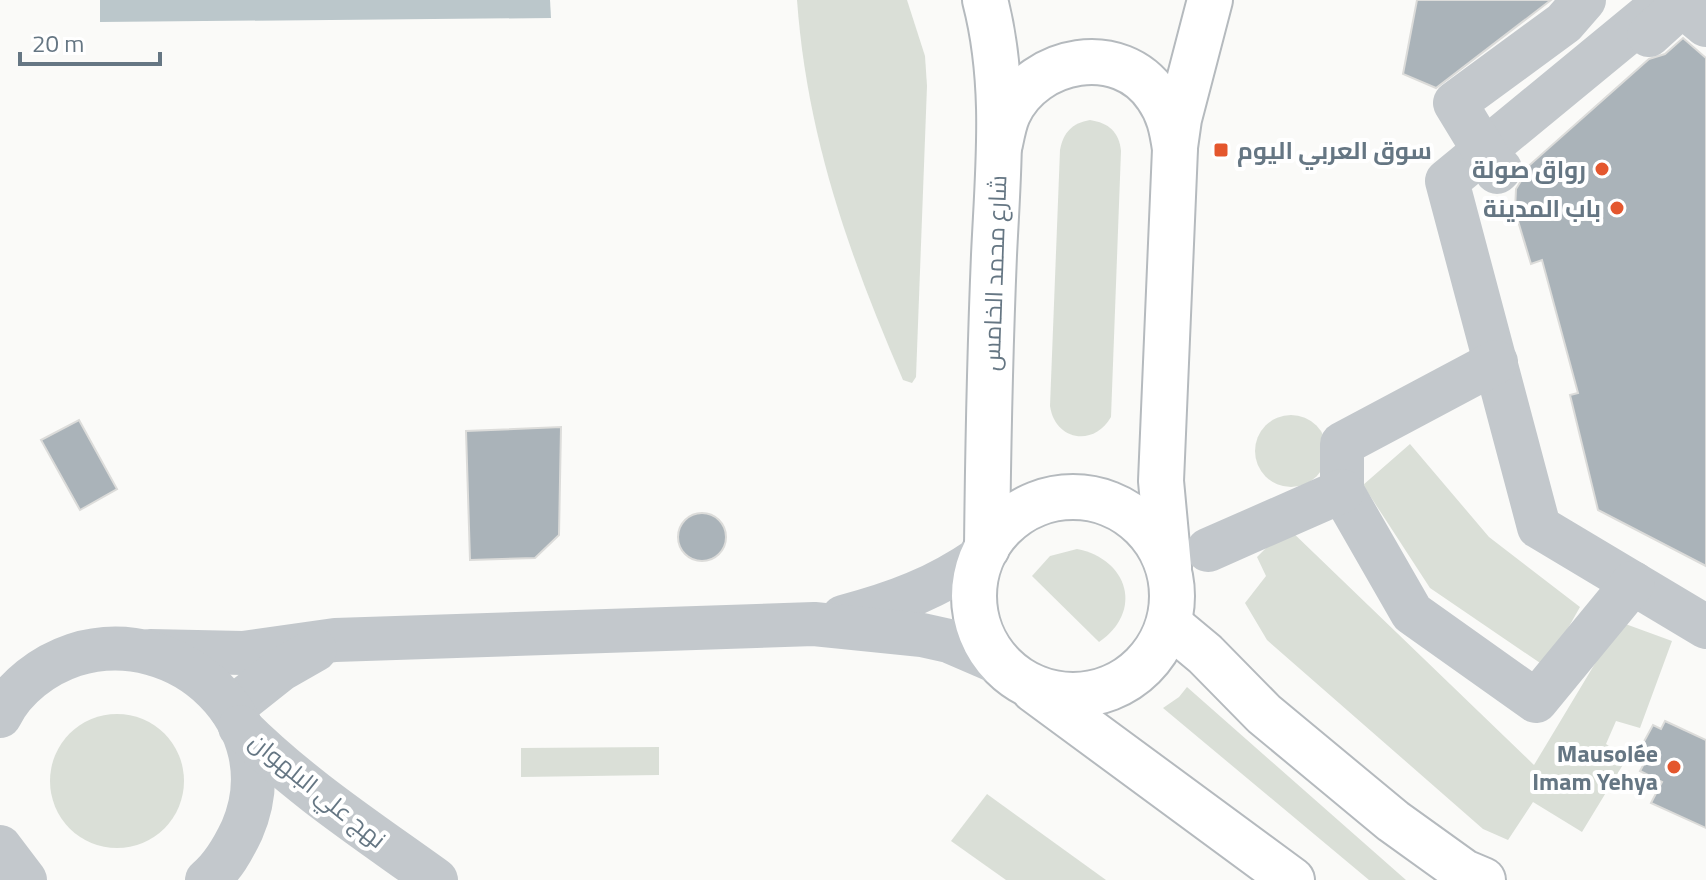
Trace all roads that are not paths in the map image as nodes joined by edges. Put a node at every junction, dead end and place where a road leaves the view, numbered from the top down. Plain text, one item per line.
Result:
1 (985, 0) edge
2 (1210, 0) edge
3 (1584, 0) edge
4 (1667, 0) edge
5 (1706, 25) edge
6 (1000, 144) junction
7 (1175, 149) junction
8 (1491, 161) junction
9 (1496, 362) junction
10 (1342, 491) junction
11 (984, 552) junction
12 (1189, 558) junction
13 (1633, 583) junction
14 (814, 624) junction
15 (1169, 624) junction
16 (1706, 627) edge
17 (335, 640) junction
18 (150, 651) junction
19 (1012, 672) junction
20 (0, 716) edge
21 (236, 718) junction
22 (0, 847) edge
23 (0, 873) edge
24 (212, 878) edge
25 (24, 880) edge
26 (436, 880) edge
27 (1292, 880) edge
28 (1483, 880) edge

1 - 6 main road, شارع محمد الخامس
2 - 7 main road
3 - 8 street
4 - 8 street
5 - 8 street
6 - 7 main road
6 - 11 main road, شارع محمد الخامس
7 - 12 main road
8 - 9 street
9 - 10 street
9 - 13 street
10 - 12 street
10 - 13 street
11 - 12 main road
11 - 14 street
11 - 19 main road
12 - 15 main road
13 - 16 street
14 - 17 street
14 - 19 street
15 - 19 main road
15 - 28 main road
17 - 18 street
17 - 21 street
18 - 20 street
18 - 21 street, نهج علي البلهوان
19 - 27 main road
21 - 24 street
21 - 26 street, نهج علي البلهوان
22 - 25 street
23 - 25 street

